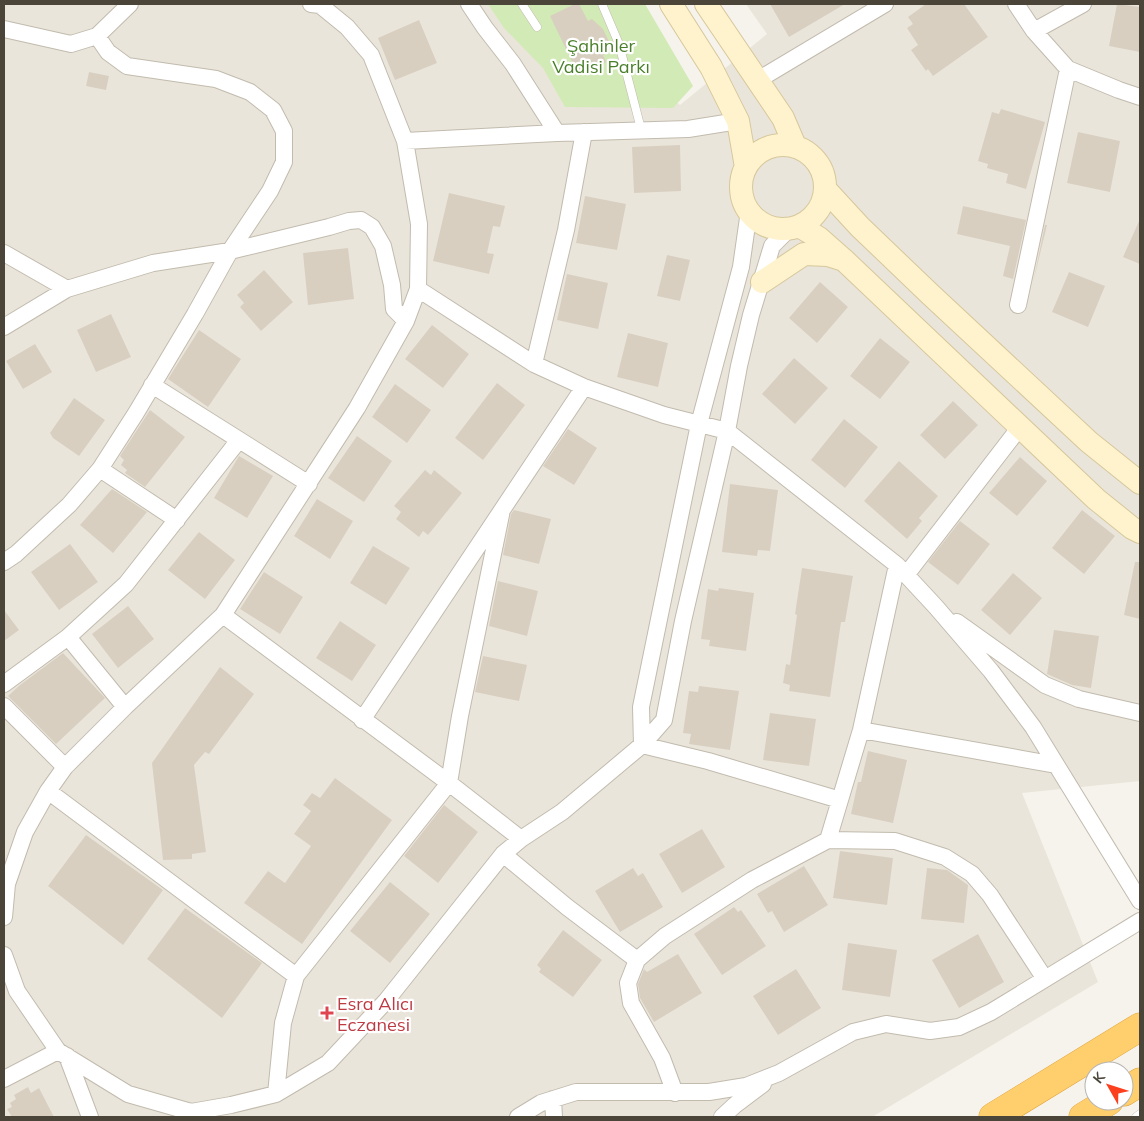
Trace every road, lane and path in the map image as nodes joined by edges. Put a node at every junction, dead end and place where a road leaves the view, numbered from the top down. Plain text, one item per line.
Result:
1 (130, 4) edge
2 (317, 4) edge
3 (469, 4) edge
4 (522, 4) edge
5 (602, 4) edge
6 (671, 4) edge
7 (706, 4) edge
8 (885, 4) edge
9 (1016, 4) edge
10 (1083, 4) edge
11 (537, 27) dead end
12 (4, 29) edge
13 (1034, 31) junction
14 (97, 36) junction
15 (1068, 69) junction
16 (758, 80) junction
17 (1140, 97) edge
18 (738, 121) junction
19 (641, 130) junction
20 (584, 132) junction
21 (557, 133) junction
22 (405, 141) junction
23 (795, 146) junction
24 (746, 167) junction
25 (825, 189) junction
26 (749, 211) junction
27 (795, 227) junction
28 (230, 251) junction
29 (4, 253) edge
30 (845, 260) junction
31 (762, 282) junction
32 (67, 289) junction
33 (418, 289) junction
34 (1018, 305) dead end
35 (406, 321) junction
36 (4, 327) edge
37 (534, 364) junction
38 (152, 385) junction
39 (584, 386) junction
40 (699, 424) junction
41 (1020, 428) junction
42 (727, 431) junction
43 (239, 440) junction
44 (100, 469) junction
45 (1140, 483) edge
46 (309, 484) junction
47 (502, 510) junction
48 (177, 520) junction
49 (1140, 532) edge
50 (4, 562) edge
51 (902, 570) junction
52 (936, 607) junction
53 (223, 615) junction
54 (68, 637) junction
55 (4, 684) edge
56 (4, 706) edge
57 (125, 707) junction
58 (1140, 713) edge
59 (362, 720) junction
60 (861, 730) junction
61 (642, 745) junction
62 (1056, 765) junction
63 (65, 768) junction
64 (449, 783) junction
65 (48, 791) junction
66 (840, 800) junction
67 (520, 839) junction
68 (828, 840) junction
69 (503, 854) junction
70 (1140, 901) edge
71 (4, 917) edge
72 (1140, 922) edge
73 (4, 955) edge
74 (637, 960) junction
75 (296, 976) junction
76 (1045, 979) junction
77 (1140, 1027) edge
78 (62, 1054) junction
79 (779, 1073) junction
80 (4, 1080) edge
81 (675, 1093) junction
82 (276, 1094) junction
83 (553, 1099) junction
84 (1140, 1114) edge
85 (90, 1117) edge
86 (518, 1117) edge
87 (554, 1117) edge
88 (722, 1117) edge
89 (993, 1117) edge
90 (1136, 1117) edge

1 - 14 street
2 - 22 street
3 - 21 street
4 - 11 lane
5 - 19 lane
6 - 18 street
7 - 16 street
8 - 16 street
9 - 13 street
10 - 13 street
12 - 14 street
13 - 15 street
14 - 28 street
15 - 17 street
15 - 34 street
16 - 23 street
18 - 19 street
18 - 24 street
19 - 20 street
20 - 21 street
20 - 37 street
21 - 22 street
22 - 33 street
23 - 24 street
23 - 25 street
24 - 26 street
25 - 27 street
25 - 45 street
26 - 27 street
26 - 40 street
27 - 30 street
27 - 31 street
28 - 32 street
28 - 35 street
28 - 38 street
29 - 32 street
30 - 31 street
30 - 41 street
31 - 42 street
32 - 36 street
33 - 35 street
33 - 37 street
35 - 46 street
37 - 39 street
38 - 43 street
38 - 44 street
39 - 40 street
39 - 47 street
40 - 42 street
40 - 61 street
41 - 49 street
41 - 51 street
42 - 51 street
42 - 61 street
43 - 46 street
43 - 48 street
44 - 48 street
44 - 50 street
46 - 53 street
47 - 59 street
47 - 64 street
48 - 54 street
51 - 52 street
51 - 60 street
52 - 58 street
52 - 62 street
53 - 57 street
53 - 59 street
54 - 55 street
54 - 57 street
56 - 63 street
57 - 63 street
59 - 64 street
60 - 62 street
60 - 66 street
61 - 66 street
61 - 67 street
62 - 70 street
63 - 65 street
64 - 67 street
64 - 75 street
65 - 71 street
65 - 75 street
66 - 68 street
67 - 69 street
68 - 74 street
68 - 76 street
69 - 74 street
69 - 82 street
72 - 76 street
73 - 78 street
74 - 81 street
75 - 82 street
76 - 79 street
77 - 89 highway
78 - 80 street
78 - 82 street
78 - 85 street
79 - 81 street
79 - 88 street
81 - 83 street
83 - 86 street
83 - 87 street
84 - 90 lane

